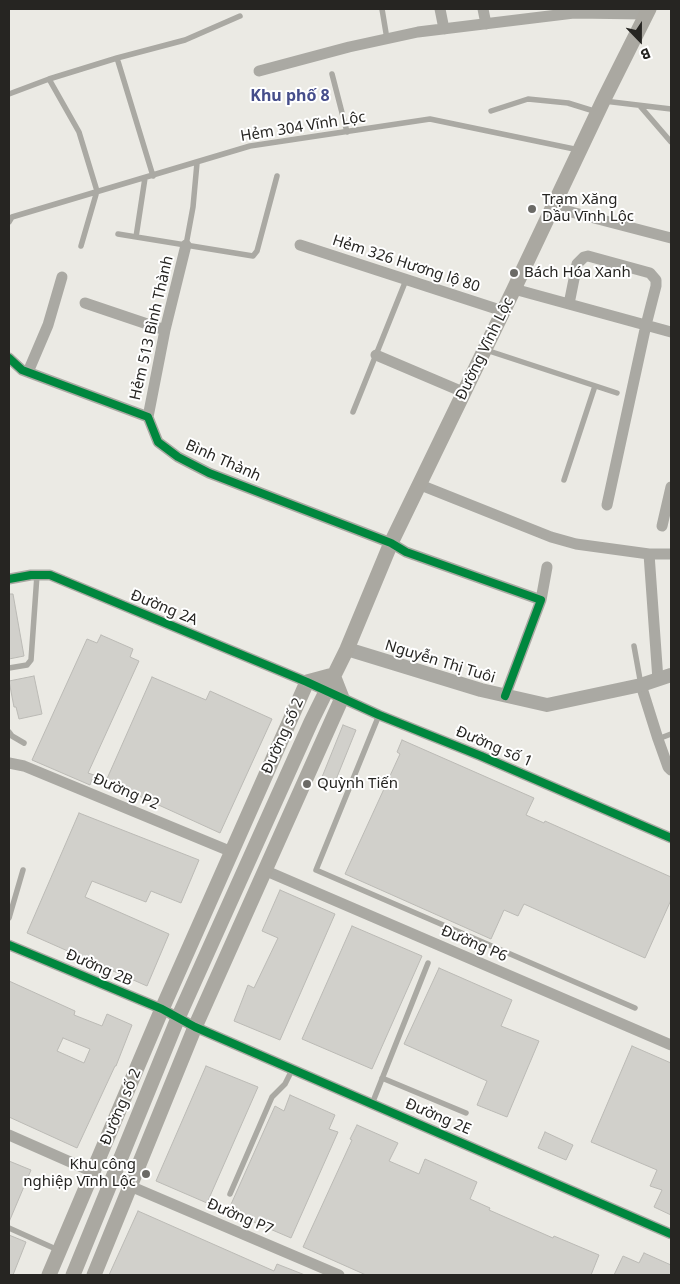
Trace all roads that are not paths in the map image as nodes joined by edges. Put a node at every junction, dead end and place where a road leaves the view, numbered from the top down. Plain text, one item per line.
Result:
1 (382, 9) edge
2 (440, 9) edge
3 (483, 9) edge
4 (648, 11) edge
5 (240, 16) dead end
6 (486, 24) junction
7 (444, 29) junction
8 (388, 39) junction
9 (117, 58) junction
10 (258, 71) dead end
11 (332, 74) dead end
12 (49, 79) junction
13 (9, 94) edge
14 (600, 106) junction
15 (640, 106) junction
16 (671, 109) edge
17 (491, 111) dead end
18 (347, 132) junction
19 (671, 142) edge
20 (580, 150) junction
21 (197, 163) junction
22 (153, 176) junction
23 (277, 176) dead end
24 (145, 178) junction
25 (97, 191) junction
26 (552, 207) junction
27 (9, 222) edge
28 (118, 234) dead end
29 (136, 237) junction
30 (671, 238) edge
31 (186, 245) junction
32 (300, 245) dead end
33 (82, 246) dead end
34 (62, 277) dead end
35 (406, 280) junction
36 (514, 289) junction
37 (85, 302) dead end
38 (569, 304) junction
39 (503, 312) junction
40 (646, 325) junction
41 (165, 330) junction
42 (671, 332) edge
43 (484, 349) junction
44 (376, 355) junction
45 (9, 358) edge
46 (28, 372) junction
47 (595, 386) junction
48 (463, 392) junction
49 (616, 393) dead end
50 (353, 412) dead end
51 (148, 416) junction
52 (564, 480) dead end
53 (418, 484) junction
54 (671, 487) edge
55 (607, 505) dead end
56 (662, 526) dead end
57 (391, 543) junction
58 (649, 554) junction
59 (671, 554) edge
60 (547, 567) dead end
61 (37, 575) junction
62 (9, 579) edge
63 (541, 600) junction
64 (634, 646) dead end
65 (347, 649) junction
66 (9, 668) edge
67 (333, 675) junction
68 (665, 677) edge
69 (307, 682) junction
70 (641, 685) junction
71 (327, 692) junction
72 (505, 696) junction
73 (342, 698) junction
74 (379, 715) junction
75 (9, 732) edge
76 (671, 734) edge
77 (658, 738) junction
78 (24, 743) dead end
79 (9, 763) edge
80 (671, 770) edge
81 (671, 838) edge
82 (232, 852) junction
83 (23, 870) dead end
84 (264, 870) junction
85 (9, 918) edge
86 (9, 945) edge
87 (428, 963) dead end
88 (635, 1008) dead end
89 (162, 1009) junction
90 (178, 1018) junction
91 (195, 1026) junction
92 (671, 1045) edge
93 (293, 1068) junction
94 (382, 1078) junction
95 (372, 1104) junction
96 (466, 1113) dead end
97 (9, 1135) edge
98 (93, 1172) junction
99 (130, 1186) junction
100 (230, 1194) dead end
101 (9, 1228) edge
102 (671, 1234) edge
103 (60, 1251) junction
104 (49, 1275) edge
105 (73, 1275) edge
106 (94, 1275) edge
107 (339, 1275) edge

1 - 8 lane
2 - 7 street
3 - 6 street
4 - 6 street
4 - 14 main road, Đường Vĩnh Lộc
5 - 9 lane
6 - 7 street
7 - 8 street
8 - 10 street
9 - 12 lane
9 - 22 lane
11 - 18 lane
12 - 13 lane
12 - 25 lane
14 - 15 lane
14 - 17 lane
14 - 20 main road, Đường Vĩnh Lộc
15 - 16 lane
15 - 19 lane
18 - 20 lane, Hẻm 304 Vĩnh Lộc
18 - 21 lane, Hẻm 304 Vĩnh Lộc
20 - 26 main road, Đường Vĩnh Lộc
21 - 22 lane, Hẻm 304 Vĩnh Lộc
21 - 31 lane
22 - 24 lane, Hẻm 304 Vĩnh Lộc
23 - 31 lane
24 - 25 lane, Hẻm 304 Vĩnh Lộc
24 - 29 lane
25 - 27 lane, Hẻm 304 Vĩnh Lộc
25 - 33 lane
26 - 30 street
26 - 36 main road, Đường Vĩnh Lộc
28 - 29 lane
29 - 31 lane
31 - 41 street, Hẻm 513 Bình Thành
32 - 35 street, Hẻm 326 Hương lộ 80
34 - 46 street
35 - 39 street, Hẻm 326 Hương lộ 80
35 - 44 lane
36 - 38 street
36 - 39 main road, Đường Vĩnh Lộc
37 - 41 street
38 - 40 street
38 - 40 street
39 - 43 main road, Đường Vĩnh Lộc
40 - 42 street
40 - 55 street
41 - 51 street, Hẻm 513 Bình Thành
43 - 47 lane
43 - 48 main road, Đường Vĩnh Lộc
44 - 48 street
44 - 50 lane
45 - 46 street
46 - 51 street
47 - 49 lane
47 - 52 lane
48 - 53 main road, Đường Vĩnh Lộc
51 - 57 street, Bình Thành
53 - 57 main road, Đường Vĩnh Lộc
53 - 58 street
54 - 56 street
57 - 63 street, Bình Thành
57 - 65 main road, Đường Vĩnh Lộc
58 - 59 street
58 - 68 street
60 - 63 street
61 - 62 street, Đường 2A
61 - 66 lane
61 - 69 street, Đường 2A
63 - 72 street
64 - 70 lane
65 - 67 main road, Đường Vĩnh Lộc
65 - 72 street, Nguyễn Thị Tuôi
67 - 69 main road, Đường số 2
67 - 71 main road, Đường Vĩnh Lộc
67 - 73 main road
68 - 70 street, Nguyễn Thị Tuôi
69 - 71 street, Đường số 1
69 - 82 main road, Đường số 2
70 - 72 street, Nguyễn Thị Tuôi
70 - 77 street
71 - 73 street, Đường số 1
71 - 90 main road, Đường số 2
73 - 74 street, Đường số 1
73 - 84 main road
74 - 81 street, Đường số 1
74 - 88 lane
75 - 78 lane
76 - 77 lane
77 - 80 street
79 - 82 street, Đường P2
82 - 89 main road, Đường số 2
83 - 85 lane
84 - 91 main road
84 - 92 street, Đường P6
86 - 89 street, Đường 2B
87 - 94 lane
89 - 90 street, Đường 2B
89 - 98 main road, Đường số 2
90 - 91 street, Đường 2B
90 - 105 main road, Đường số 2
91 - 93 street, Đường 2E
91 - 99 main road
93 - 95 street, Đường 2E
93 - 100 lane
94 - 95 lane
94 - 96 lane
95 - 102 street, Đường 2E
97 - 98 street
98 - 103 main road, Đường số 2
99 - 106 main road
99 - 107 street, Đường P7
101 - 103 lane
103 - 104 main road, Đường số 2

